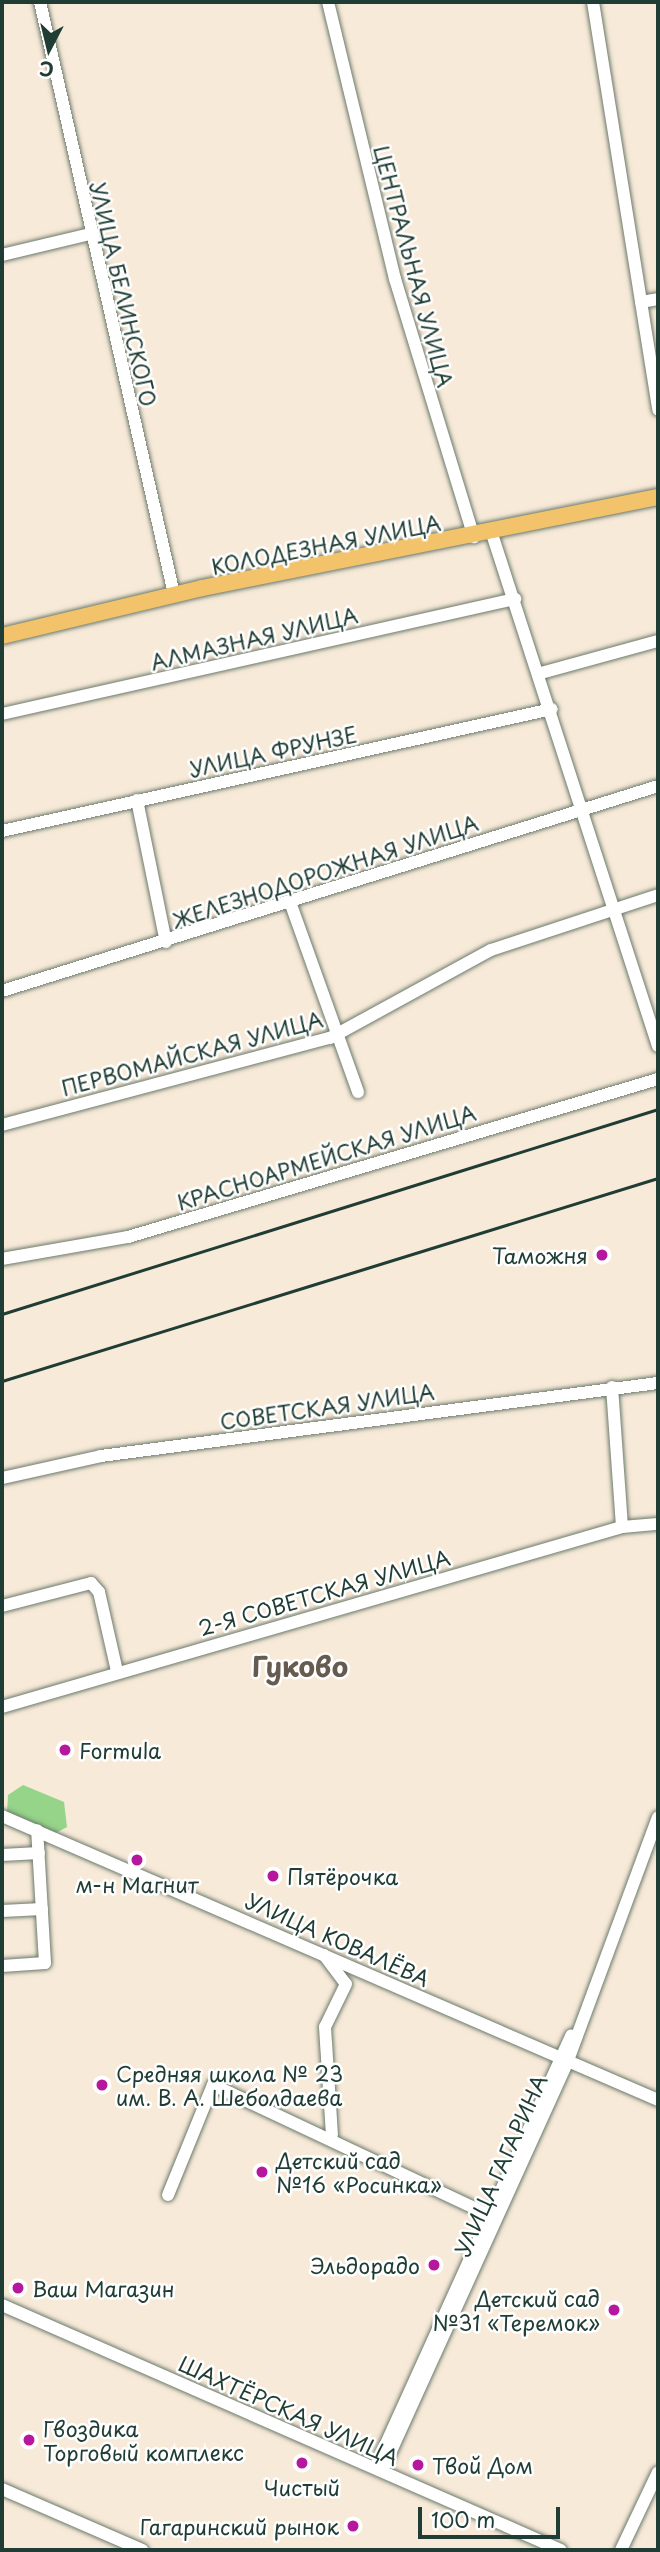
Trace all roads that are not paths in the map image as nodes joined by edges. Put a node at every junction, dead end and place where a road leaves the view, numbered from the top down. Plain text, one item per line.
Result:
1 (40, 2) edge
2 (328, 2) edge
3 (593, 2) edge
4 (90, 234) junction
5 (2, 255) edge
6 (658, 299) edge
7 (641, 302) junction
8 (658, 410) edge
9 (658, 497) edge
10 (492, 534) junction
11 (474, 537) junction
12 (174, 594) junction
13 (515, 599) junction
14 (2, 636) edge
15 (658, 641) edge
16 (541, 673) junction
17 (552, 709) junction
18 (2, 714) edge
19 (658, 786) edge
20 (137, 800) junction
21 (584, 809) junction
22 (2, 831) edge
23 (658, 895) edge
24 (290, 902) junction
25 (615, 909) junction
26 (166, 942) junction
27 (2, 991) edge
28 (338, 1034) junction
29 (658, 1045) edge
30 (658, 1079) edge
31 (358, 1092) dead end
32 (2, 1125) edge
33 (2, 1259) edge
34 (658, 1383) edge
35 (612, 1387) junction
36 (2, 1478) edge
37 (658, 1524) edge
38 (622, 1527) junction
39 (2, 1606) edge
40 (117, 1671) junction
41 (2, 1707) edge
42 (2, 1816) edge
43 (658, 1817) edge
44 (37, 1830) junction
45 (39, 1853) junction
46 (2, 1855) edge
47 (42, 1909) junction
48 (2, 1911) edge
49 (323, 1953) junction
50 (2, 1966) edge
51 (562, 2060) junction
52 (658, 2100) edge
53 (332, 2136) junction
54 (168, 2195) dead end
55 (489, 2215) junction
56 (2, 2305) edge
57 (379, 2470) junction
58 (658, 2472) edge
59 (2, 2489) edge
60 (142, 2550) edge
61 (561, 2550) edge
62 (621, 2550) edge

1 - 4 street, УЛИЦА БЕЛИНСКОГО
2 - 11 street, ЦЕНТРАЛЬНАЯ УЛИЦА
3 - 7 street
4 - 5 street
4 - 12 street, УЛИЦА БЕЛИНСКОГО
6 - 7 street
7 - 8 street
9 - 10 main road, КОЛОДЕЗНАЯ УЛИЦА
10 - 11 main road, КОЛОДЕЗНАЯ УЛИЦА
10 - 13 street
11 - 12 main road, КОЛОДЕЗНАЯ УЛИЦА
12 - 14 main road, КОЛОДЕЗНАЯ УЛИЦА
13 - 16 street
13 - 18 street, АЛМАЗНАЯ УЛИЦА
15 - 16 street
16 - 17 street
17 - 20 street, УЛИЦА ФРУНЗЕ
17 - 21 street
19 - 21 street, ЖЕЛЕЗНОДОРОЖНАЯ УЛИЦА
20 - 22 street, УЛИЦА ФРУНЗЕ
20 - 26 street
21 - 24 street, ЖЕЛЕЗНОДОРОЖНАЯ УЛИЦА
21 - 25 street
23 - 25 street, ПЕРВОМАЙСКАЯ УЛИЦА
24 - 26 street, ЖЕЛЕЗНОДОРОЖНАЯ УЛИЦА
24 - 28 street
25 - 28 street, ПЕРВОМАЙСКАЯ УЛИЦА
25 - 29 street
26 - 27 street, ЖЕЛЕЗНОДОРОЖНАЯ УЛИЦА
28 - 31 street
28 - 32 street, ПЕРВОМАЙСКАЯ УЛИЦА
30 - 33 street, КРАСНОАРМЕЙСКАЯ УЛИЦА
34 - 35 street, СОВЕТСКАЯ УЛИЦА
35 - 36 street, СОВЕТСКАЯ УЛИЦА
35 - 38 street
37 - 38 street, 2-Я СОВЕТСКАЯ УЛИЦА
38 - 40 street, 2-Я СОВЕТСКАЯ УЛИЦА
39 - 40 street
40 - 41 street, 2-Я СОВЕТСКАЯ УЛИЦА
42 - 44 street, УЛИЦА КОВАЛЁВА
43 - 51 street, УЛИЦА ГАГАРИНА
44 - 45 street
44 - 49 street, УЛИЦА КОВАЛЁВА
45 - 46 street
45 - 47 street
47 - 48 street
47 - 50 street
49 - 51 street, УЛИЦА КОВАЛЁВА
49 - 53 street
51 - 52 street, УЛИЦА КОВАЛЁВА
51 - 55 street, УЛИЦА ГАГАРИНА
51 - 57 street, УЛИЦА ГАГАРИНА
53 - 54 street
53 - 55 street
55 - 57 street, УЛИЦА ГАГАРИНА
56 - 57 street, ШАХТЁРСКАЯ УЛИЦА
57 - 61 street, ШАХТЁРСКАЯ УЛИЦА
58 - 62 street
59 - 60 street

